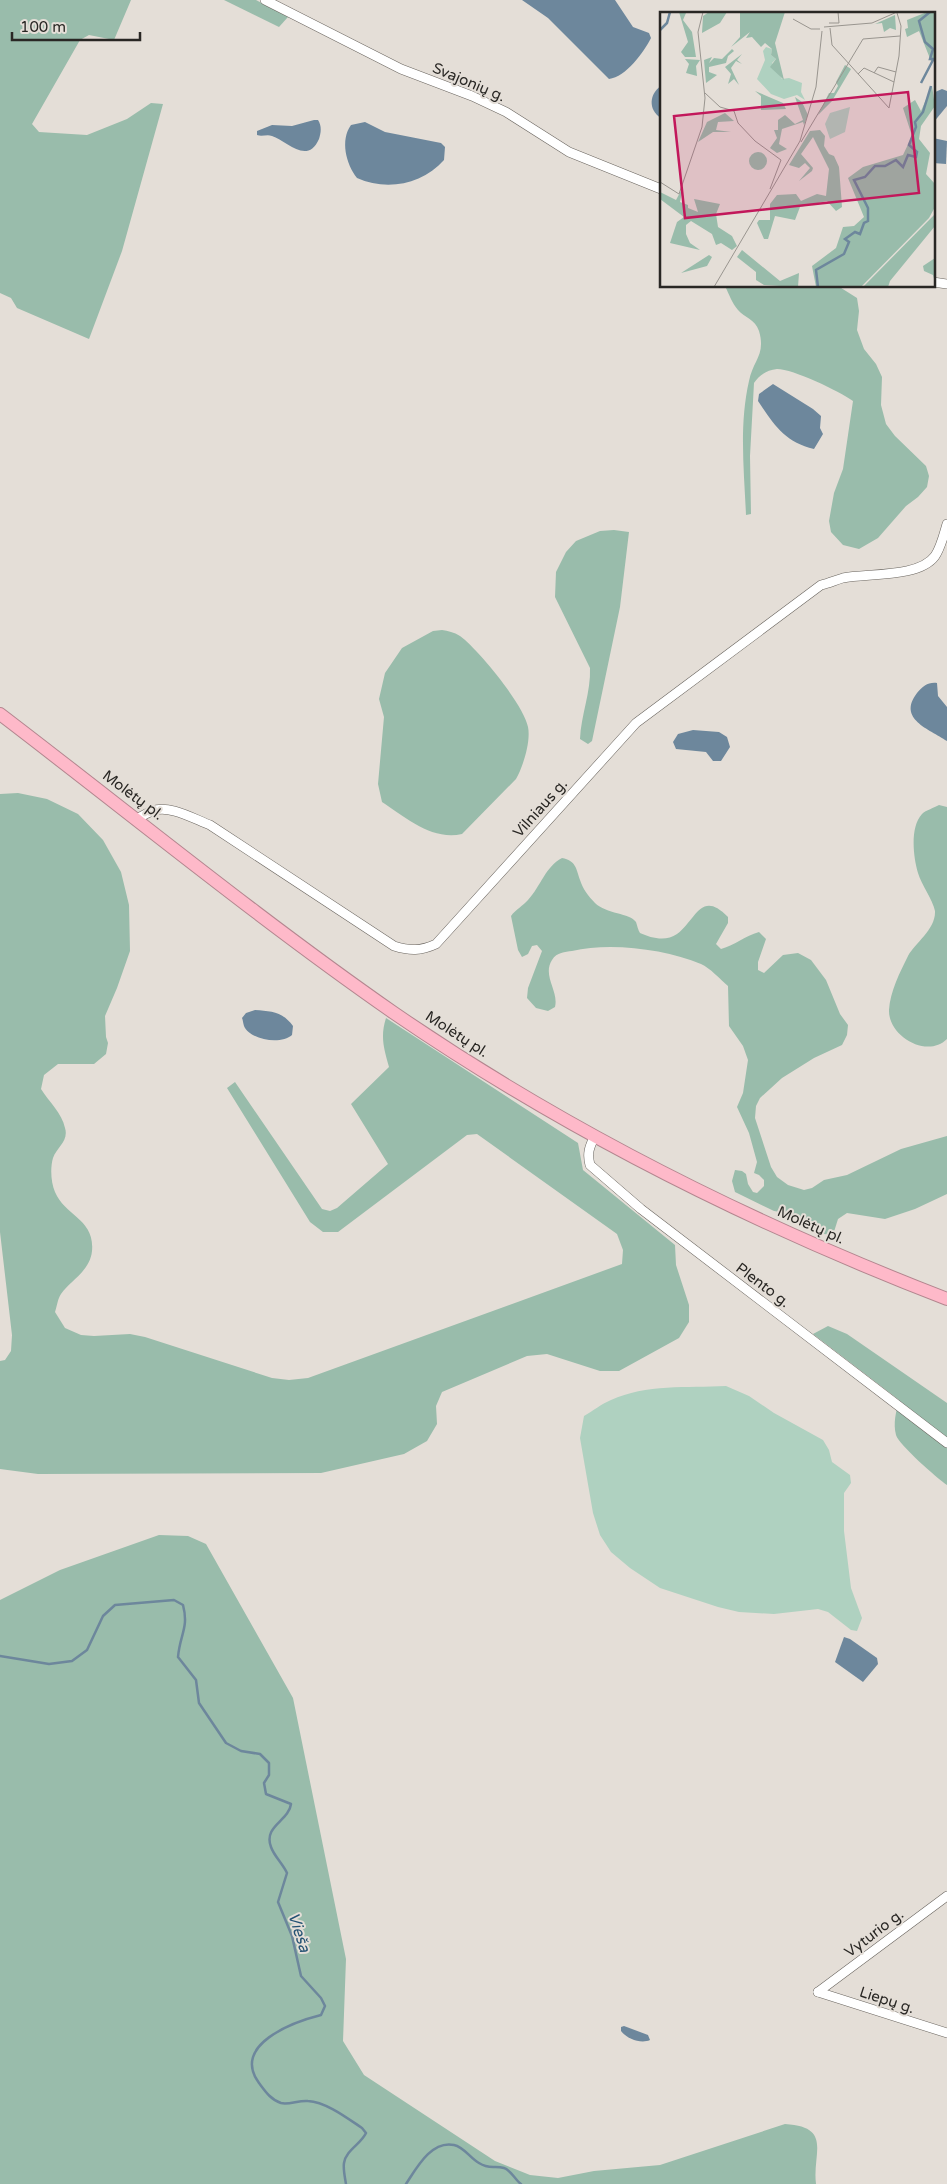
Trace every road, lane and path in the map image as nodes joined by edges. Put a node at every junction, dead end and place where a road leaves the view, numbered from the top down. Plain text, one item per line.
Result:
1 (265, 0) edge
2 (660, 189) edge
3 (934, 282) edge
4 (947, 284) edge
5 (947, 524) edge
6 (0, 714) edge
7 (137, 819) junction
8 (595, 1136) junction
9 (947, 1299) edge
10 (947, 1442) edge
11 (947, 1896) edge
12 (818, 1992) joint
13 (947, 2033) edge

1 - 2 street, Svajonių g.
3 - 4 street
5 - 7 street, Vilniaus g.
6 - 7 highway, Molėtų pl.
7 - 8 highway, Molėtų pl.
8 - 9 highway, Molėtų pl.
8 - 10 street, Plento g.
11 - 12 street, Vyturio g.
12 - 13 street, Liepų g.

